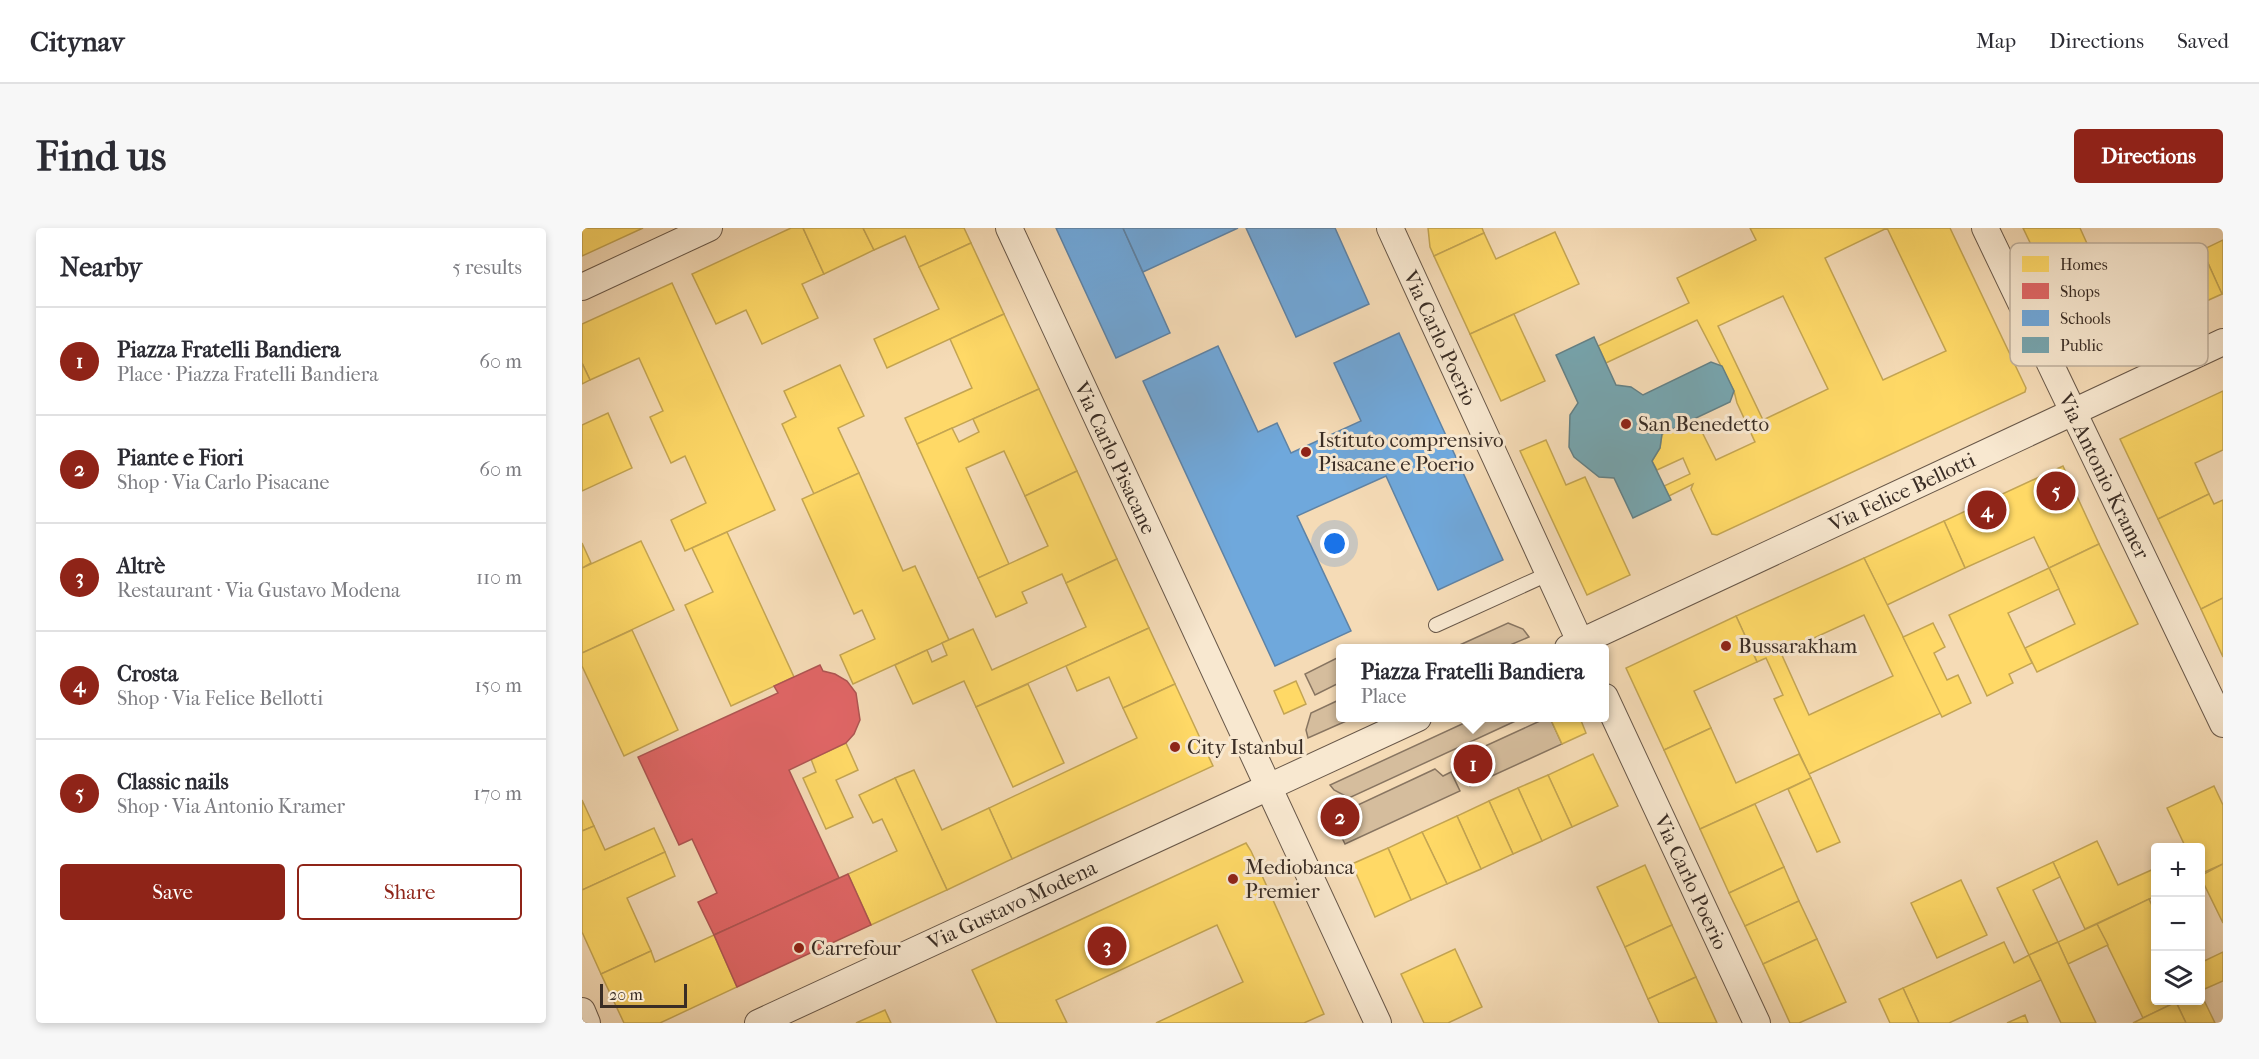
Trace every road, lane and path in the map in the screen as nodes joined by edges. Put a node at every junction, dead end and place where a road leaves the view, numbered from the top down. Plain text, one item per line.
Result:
1 (709, 228) edge
2 (1009, 228) edge
3 (1390, 228) edge
4 (1985, 228) edge
5 (2010, 280) edge
6 (582, 287) edge
7 (2223, 342) edge
8 (2208, 349) edge
9 (2051, 366) edge
10 (2172, 366) edge
11 (2073, 412) junction
12 (1548, 574) junction
13 (1436, 625) dead end
14 (1576, 644) edge
15 (1581, 644) edge
16 (1609, 706) edge
17 (1407, 722) edge
18 (2223, 724) edge
19 (1267, 787) junction
20 (582, 1011) edge
21 (588, 1023) edge
22 (758, 1023) edge
23 (1378, 1023) edge
24 (1757, 1023) edge

1 - 6 street
2 - 19 street, Via Carlo Pisacane
3 - 12 street, Via Carlo Poerio
4 - 5 street, Via Antonio Kramer
7 - 8 street, Via Felice Bellotti
9 - 11 street, Via Antonio Kramer
10 - 11 street, Via Felice Bellotti
11 - 15 street, Via Felice Bellotti
11 - 18 street, Via Antonio Kramer
12 - 13 lane
12 - 14 street, Via Carlo Poerio
16 - 24 street, Via Carlo Poerio
17 - 19 street, Via Gustavo Modena
19 - 22 street, Via Gustavo Modena
19 - 23 street, Via Carlo Pisacane
20 - 21 street

